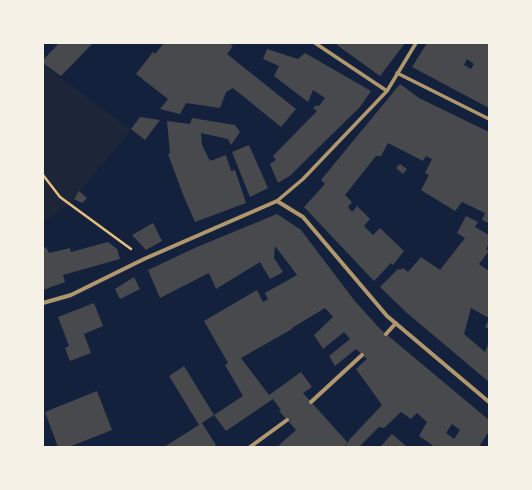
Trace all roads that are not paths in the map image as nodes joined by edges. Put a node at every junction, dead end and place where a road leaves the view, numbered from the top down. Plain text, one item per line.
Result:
1 (315, 43) edge
2 (416, 43) edge
3 (397, 73) junction
4 (387, 91) junction
5 (489, 119) edge
6 (276, 201) junction
7 (43, 302) edge
8 (396, 323) junction
9 (386, 334) dead end
10 (362, 355) dead end
11 (311, 402) dead end
12 (489, 402) edge
13 (287, 420) dead end
14 (250, 447) edge

1 - 4 street
2 - 3 street
3 - 4 street
3 - 5 street
4 - 6 street
6 - 7 street
6 - 8 street
8 - 9 street
8 - 12 street
10 - 11 street
13 - 14 street

